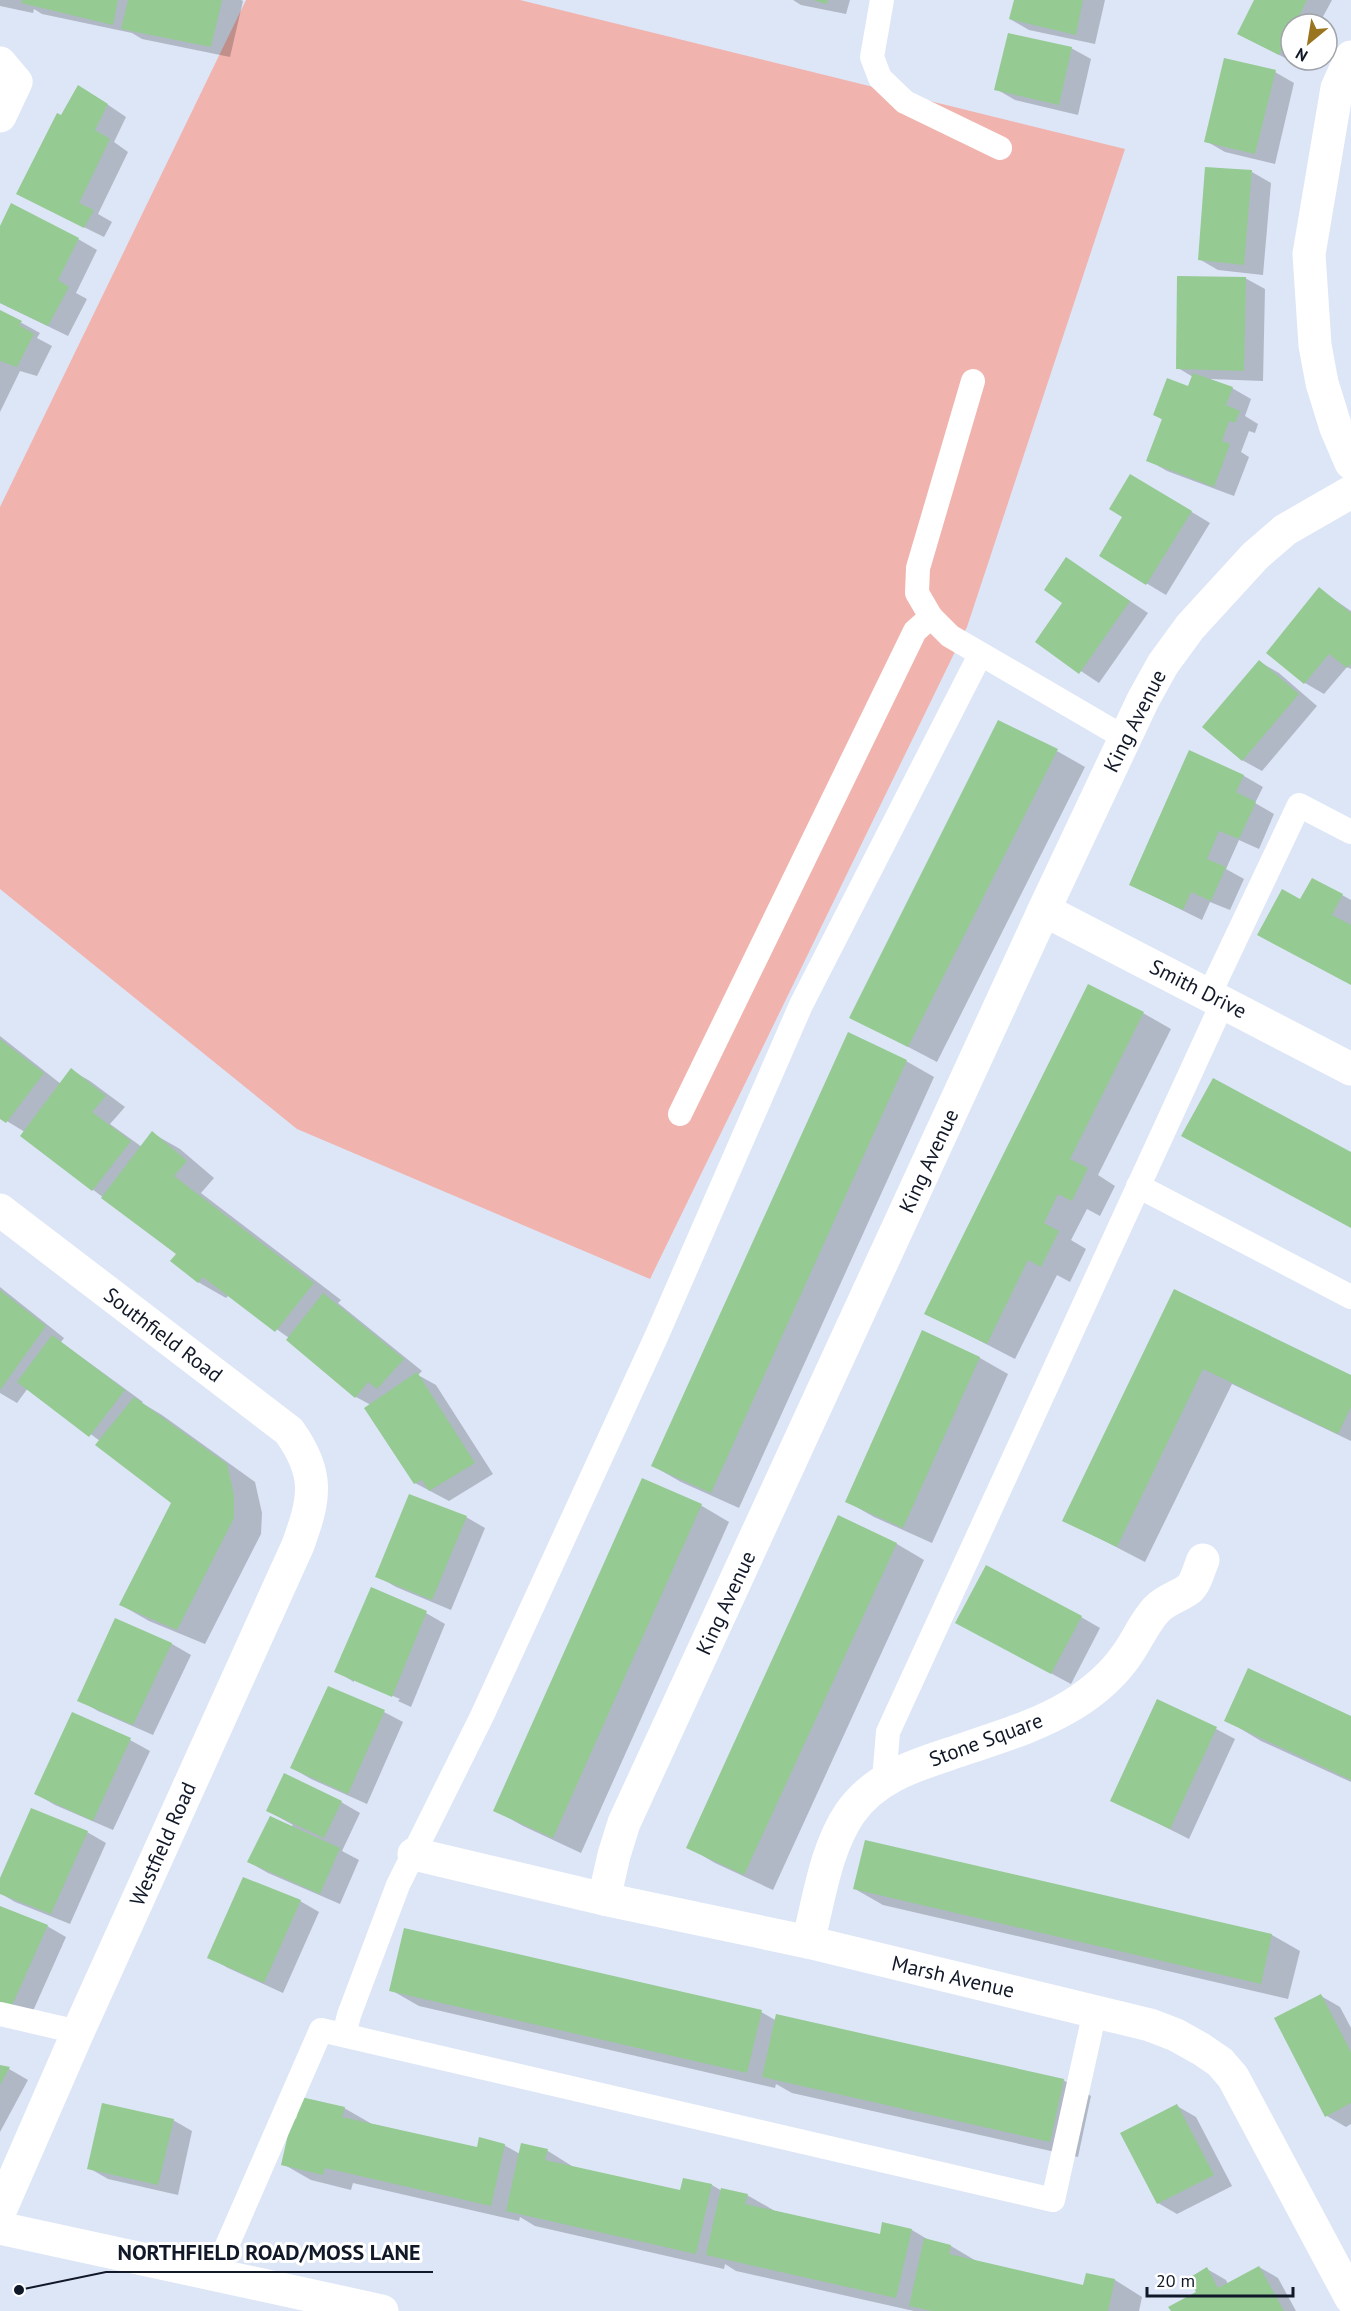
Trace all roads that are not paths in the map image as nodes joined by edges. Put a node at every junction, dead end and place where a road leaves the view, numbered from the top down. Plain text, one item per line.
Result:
1 (882, 0) edge
2 (1351, 57) edge
3 (0, 63) edge
4 (0, 116) edge
5 (1000, 148) dead end
6 (973, 381) dead end
7 (1351, 464) edge
8 (1351, 492) edge
9 (931, 617) junction
10 (980, 655) junction
11 (1125, 738) junction
12 (1351, 832) edge
13 (1044, 910) junction
14 (1216, 998) junction
15 (1351, 1069) edge
16 (680, 1114) dead end
17 (1138, 1186) junction
18 (0, 1210) edge
19 (1351, 1297) edge
20 (310, 1473) joint
21 (1203, 1560) dead end
22 (884, 1780) junction
23 (414, 1854) junction
24 (604, 1899) junction
25 (808, 1942) junction
26 (1095, 2011) junction
27 (0, 2014) edge
28 (78, 2032) junction
29 (344, 2035) junction
30 (0, 2211) edge
31 (0, 2228) edge
32 (215, 2273) junction
33 (1351, 2298) edge
34 (382, 2311) edge

1 - 5 lane
2 - 7 street
3 - 4 street
6 - 9 lane
8 - 11 street, King Avenue
9 - 10 lane
9 - 16 lane
10 - 11 lane
10 - 23 lane
11 - 13 street, King Avenue
12 - 14 lane
13 - 14 street, Smith Drive
13 - 24 street, King Avenue
14 - 15 street, Smith Drive
14 - 17 lane
17 - 19 lane
17 - 22 lane
18 - 20 street, Southfield Road
20 - 28 street, Westfield Road
21 - 22 street, Stone Square
22 - 25 street, Stone Square
23 - 24 street, Marsh Avenue
23 - 29 lane
24 - 25 street, Marsh Avenue
25 - 26 street, Marsh Avenue
26 - 29 lane
26 - 33 street, Marsh Avenue
27 - 28 lane
28 - 30 street, Westfield Road
29 - 32 lane
31 - 32 street
32 - 34 street

